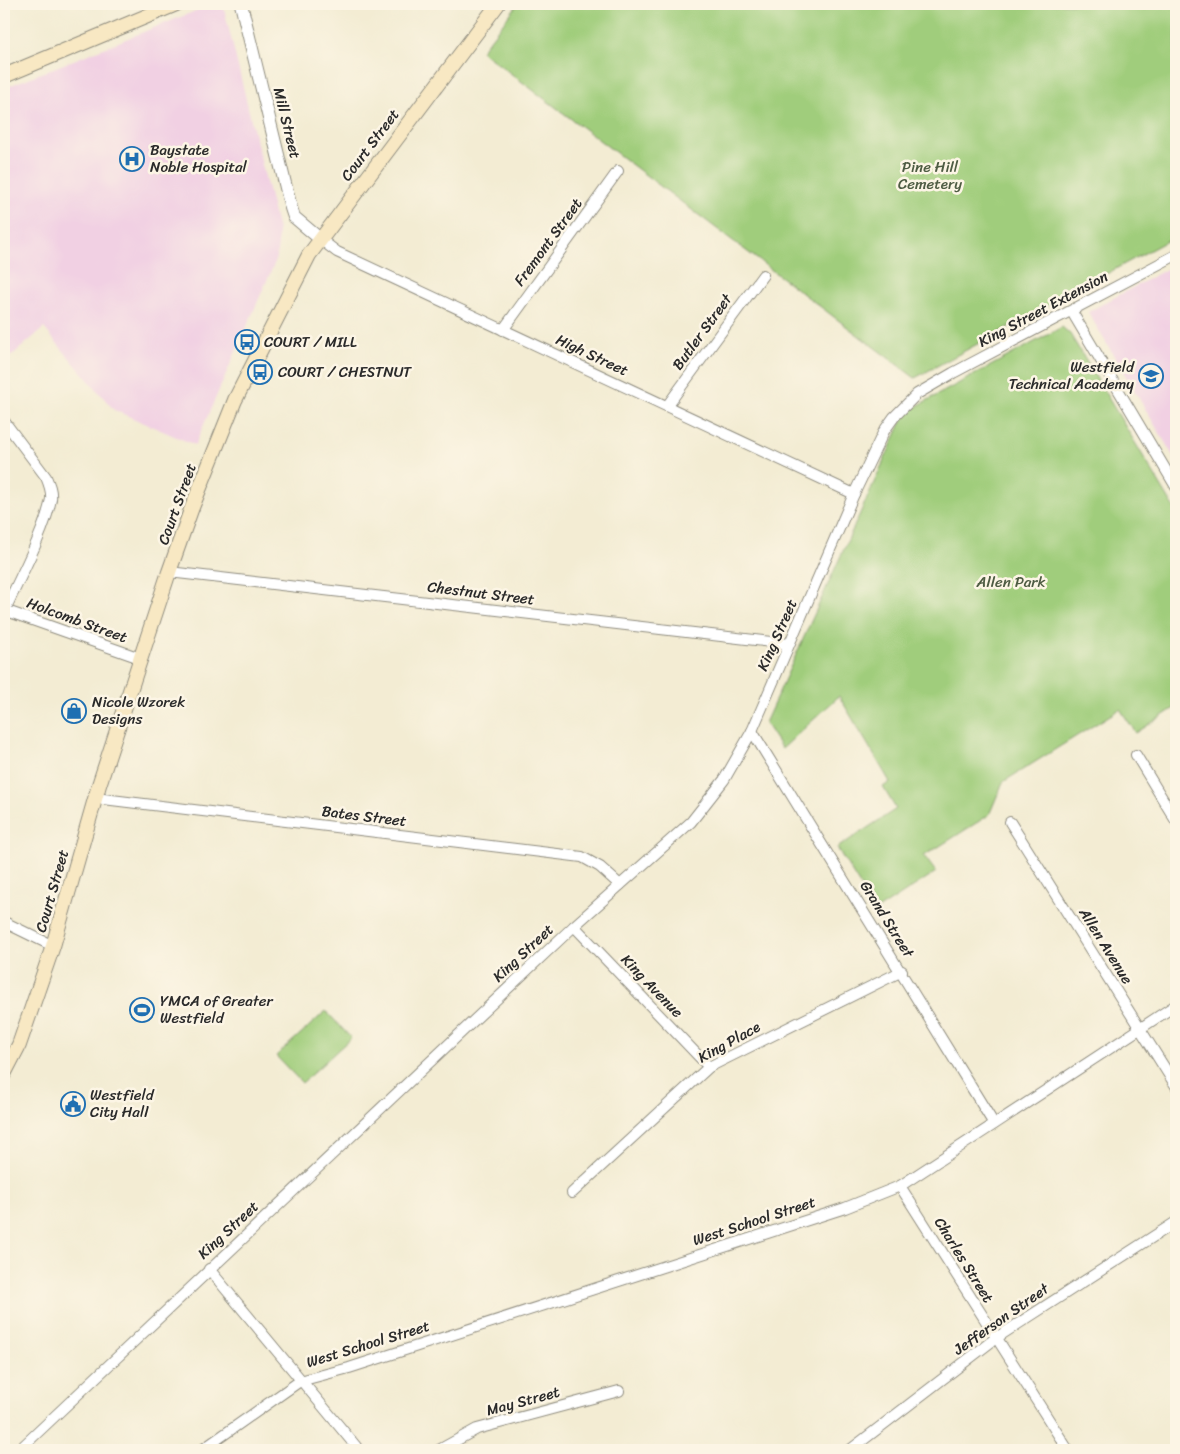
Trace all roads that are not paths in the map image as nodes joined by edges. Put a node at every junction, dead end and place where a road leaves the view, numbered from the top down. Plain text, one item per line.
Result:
1 (176, 4) edge
2 (241, 4) edge
3 (498, 4) edge
4 (4, 76) edge
5 (618, 171) dead end
6 (320, 239) junction
7 (1176, 255) edge
8 (762, 275) dead end
9 (1072, 312) junction
10 (503, 330) junction
11 (924, 389) joint
12 (667, 406) junction
13 (4, 421) edge
14 (1176, 486) edge
15 (854, 494) junction
16 (169, 572) junction
17 (4, 610) edge
18 (789, 644) junction
19 (140, 658) junction
20 (752, 730) junction
21 (1136, 755) dead end
22 (95, 798) junction
23 (1176, 821) edge
24 (1010, 822) dead end
25 (620, 885) junction
26 (4, 922) edge
27 (574, 926) junction
28 (53, 946) junction
29 (902, 971) junction
30 (1176, 1005) edge
31 (1140, 1028) junction
32 (708, 1067) junction
33 (4, 1074) edge
34 (1176, 1086) edge
35 (994, 1124) junction
36 (900, 1186) junction
37 (572, 1193) dead end
38 (1176, 1222) edge
39 (209, 1268) junction
40 (996, 1338) junction
41 (300, 1381) junction
42 (619, 1391) dead end
43 (19, 1450) edge
44 (202, 1450) edge
45 (359, 1450) edge
46 (439, 1450) edge
47 (850, 1450) edge
48 (1068, 1450) edge

1 - 4 main road
2 - 6 street, Mill Street
3 - 6 main road, Court Street
5 - 10 street, Fremont Street
6 - 10 street, High Street
6 - 16 main road, Court Street
7 - 9 street, King Street Extension
8 - 12 street, Butler Street
9 - 11 street, King Street Extension
9 - 14 street
10 - 12 street, High Street
11 - 15 street, King Street
12 - 15 street, High Street
13 - 17 street
15 - 18 street, King Street
16 - 18 street, Chestnut Street
16 - 19 main road, Court Street
17 - 19 street, Holcomb Street
18 - 20 street, King Street
19 - 22 main road, Court Street
20 - 25 street, King Street
20 - 29 street, Grand Street
21 - 23 street
22 - 25 street, Bates Street
22 - 28 main road, Court Street
24 - 31 street, Allen Avenue
25 - 27 street, King Street
26 - 28 street
27 - 32 street, King Avenue
27 - 39 street, King Street
28 - 33 main road, Court Street
29 - 32 street, King Place
29 - 35 street, Grand Street
30 - 31 street, West School Street
31 - 34 street, Allen Avenue
31 - 35 street, West School Street
32 - 37 street, King Place
35 - 36 street, West School Street
36 - 40 street, Charles Street
36 - 41 street, West School Street
38 - 40 street, Jefferson Street
39 - 41 street
39 - 43 street, King Street
40 - 47 street, Jefferson Street
40 - 48 street, Charles Street
41 - 44 street
41 - 45 street
42 - 46 street, May Street

